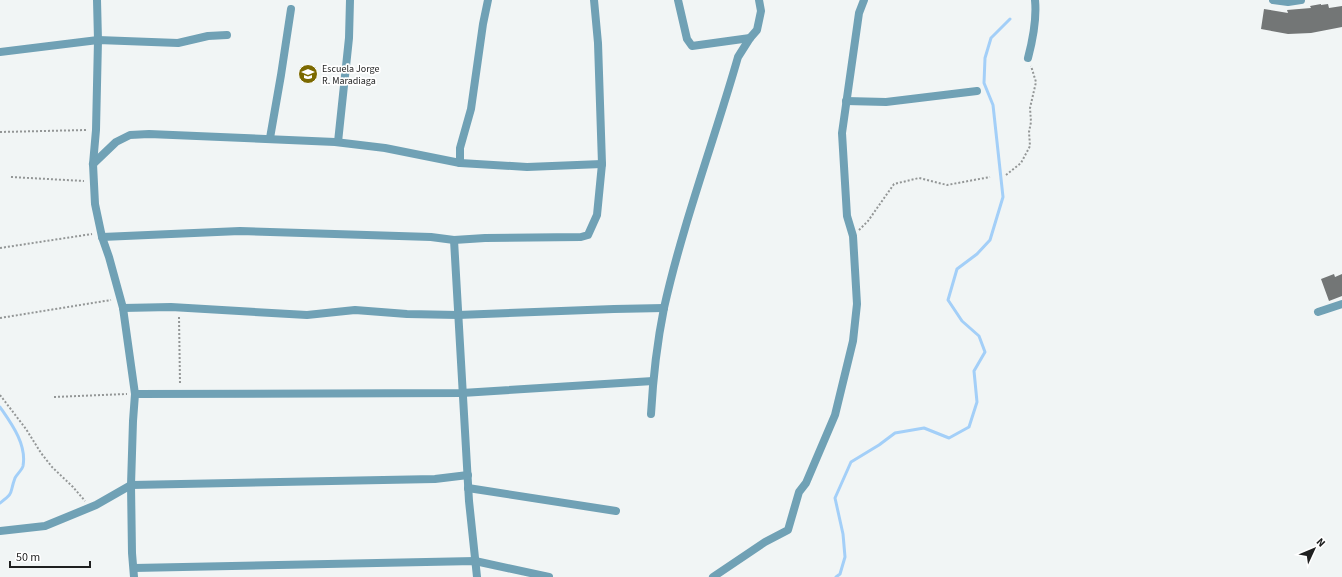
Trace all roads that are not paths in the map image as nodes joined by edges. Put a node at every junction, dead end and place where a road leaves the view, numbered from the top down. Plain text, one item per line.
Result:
1 (97, 0) edge
2 (350, 0) edge
3 (488, 0) edge
4 (594, 0) edge
5 (678, 0) edge
6 (759, 0) edge
7 (864, 0) edge
8 (1035, 0) edge
9 (1273, 0) edge
10 (1301, 0) edge
11 (1288, 1) edge
12 (291, 9) dead end
13 (227, 35) dead end
14 (750, 38) junction
15 (98, 40) junction
16 (0, 52) edge
17 (1028, 58) road end
18 (978, 90) dead end
19 (846, 101) junction
20 (270, 138) junction
21 (338, 142) junction
22 (460, 163) junction
23 (93, 164) junction
24 (602, 164) junction
25 (102, 235) junction
26 (454, 240) junction
27 (1342, 304) edge
28 (123, 308) junction
29 (664, 308) junction
30 (1318, 312) dead end
31 (458, 315) junction
32 (653, 381) junction
33 (462, 393) junction
34 (135, 394) junction
35 (651, 414) dead end
36 (468, 475) junction
37 (131, 485) junction
38 (468, 488) junction
39 (616, 510) dead end
40 (0, 531) edge
41 (475, 561) junction
42 (134, 573) edge
43 (477, 577) edge
44 (549, 577) edge
45 (713, 577) edge

1 - 15 street
2 - 21 street
3 - 22 street
4 - 24 street
5 - 14 street
6 - 14 street
7 - 19 street
8 - 17 street
9 - 11 street
10 - 11 street
12 - 20 street
13 - 15 street
14 - 29 street
15 - 16 street
15 - 23 street
18 - 19 street
19 - 45 street
20 - 21 street
20 - 23 street
21 - 22 street
22 - 24 street
23 - 25 street
24 - 26 street
25 - 26 street
25 - 28 street
26 - 31 street
27 - 30 street
28 - 31 street
28 - 34 street
29 - 31 street
29 - 32 street
31 - 33 street
32 - 33 street
32 - 35 street
33 - 34 street
33 - 36 street
34 - 37 street
36 - 37 street
36 - 38 street
37 - 40 street
37 - 42 street
38 - 39 street
38 - 41 street
41 - 42 street
41 - 43 street
41 - 44 street

